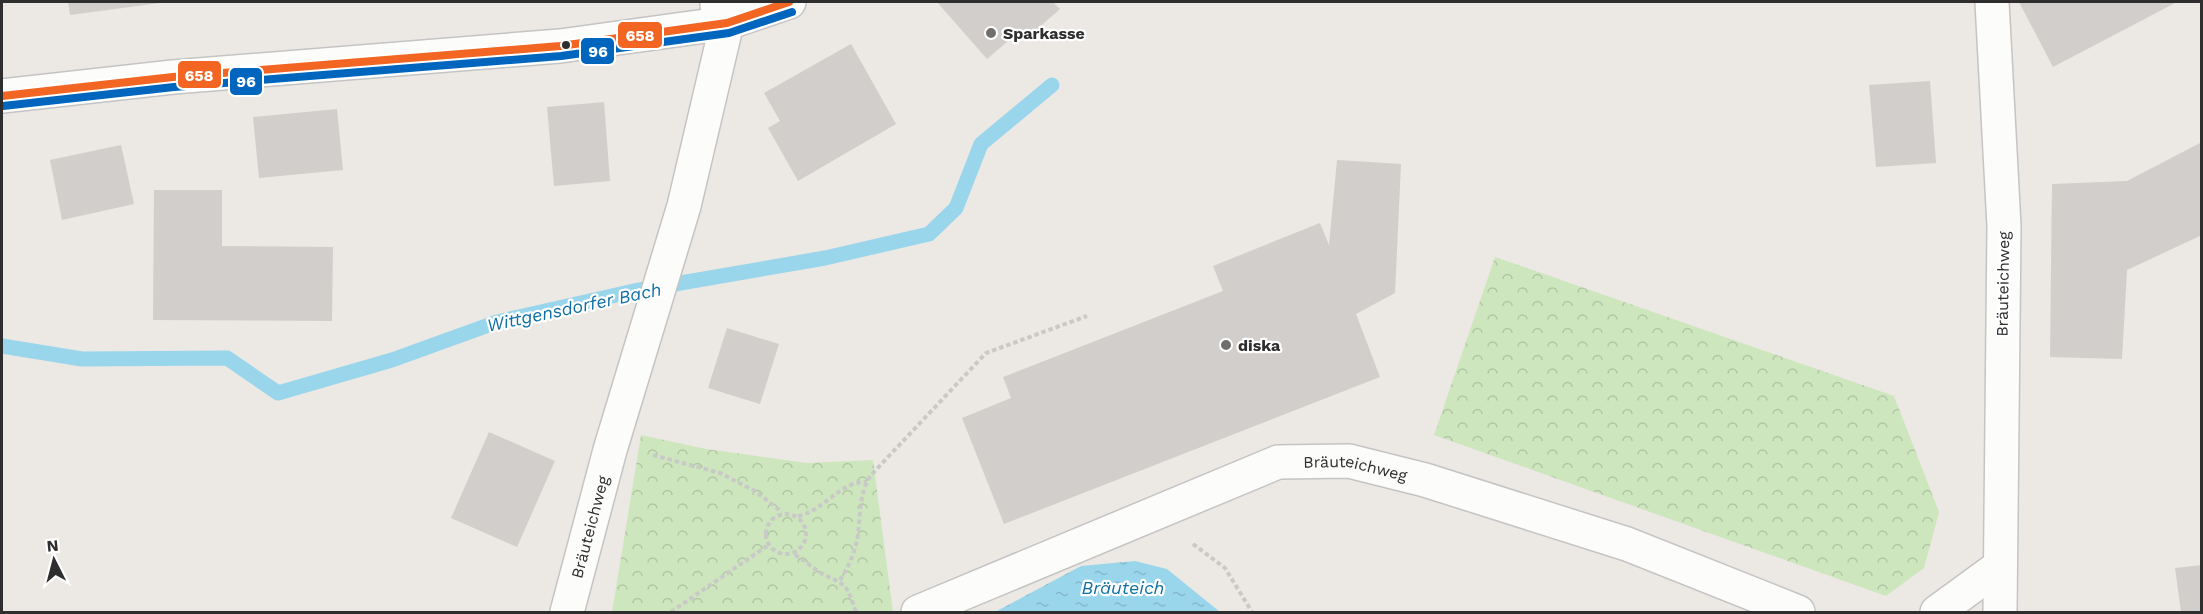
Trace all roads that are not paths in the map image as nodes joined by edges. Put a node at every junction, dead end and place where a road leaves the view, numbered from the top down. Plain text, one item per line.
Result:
1 (789, 2) edge
2 (1992, 2) edge
3 (721, 12) edge
4 (2, 96) edge
5 (2000, 566) junction
6 (567, 612) edge
7 (918, 612) edge
8 (1798, 612) edge
9 (1937, 612) edge
10 (2000, 612) edge

1 - 3 street
2 - 5 street, Bräuteichweg
3 - 4 street
3 - 6 street, Bräuteichweg
5 - 9 street
5 - 10 street, Bräuteichweg
7 - 8 street, Bräuteichweg

